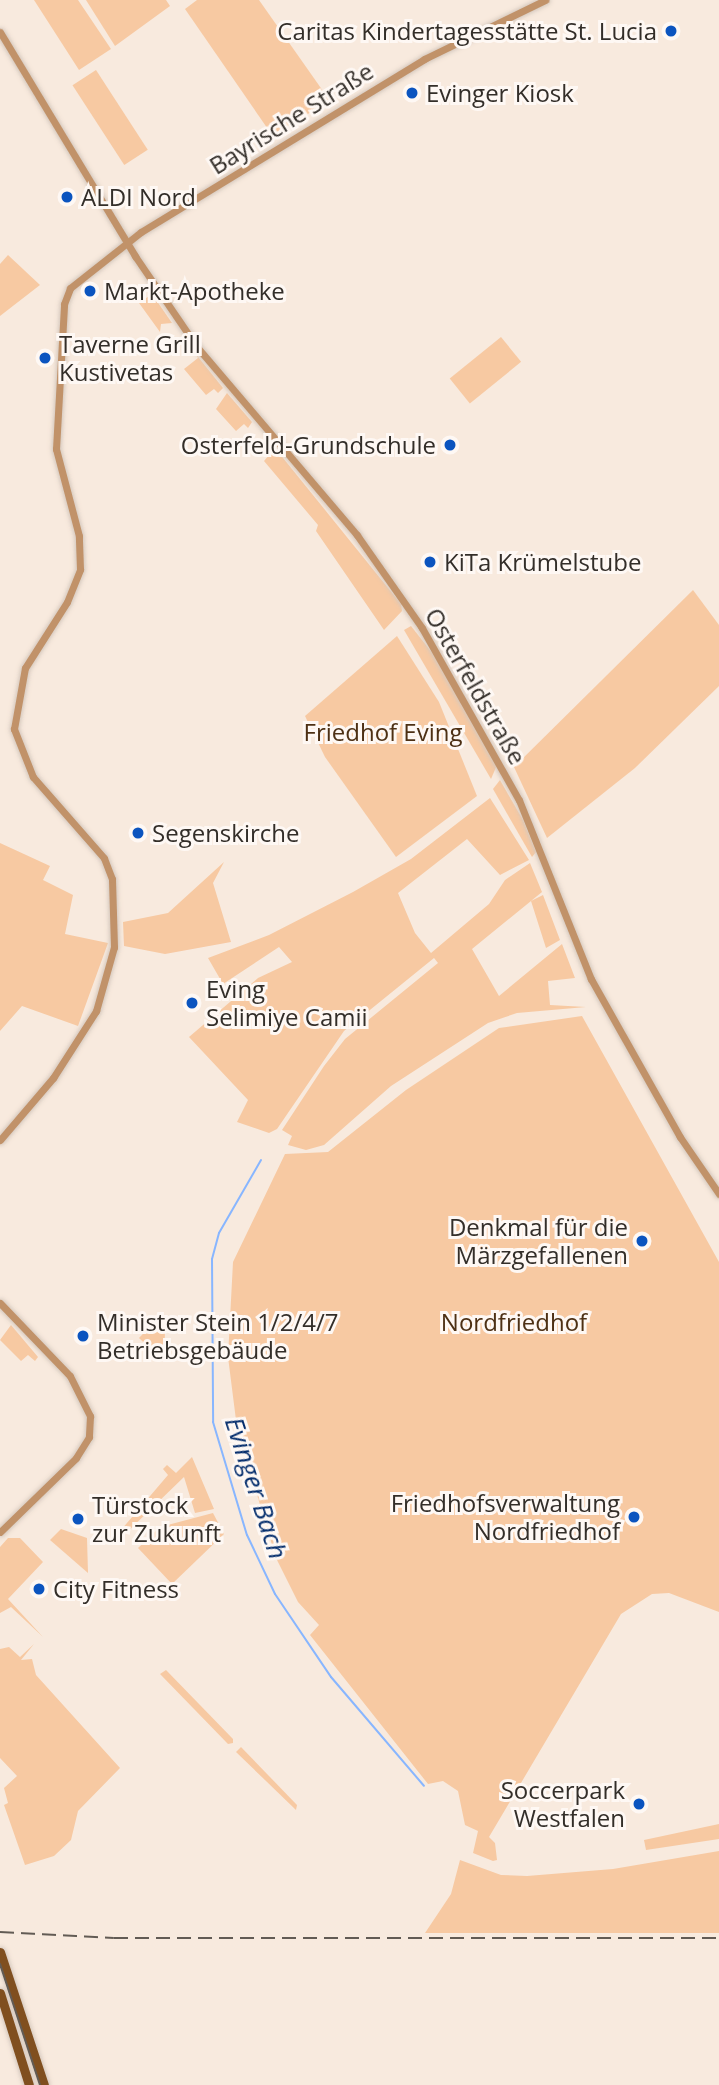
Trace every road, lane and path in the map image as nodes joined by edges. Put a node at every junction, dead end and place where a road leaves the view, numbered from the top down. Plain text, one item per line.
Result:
1 (545, 0) edge
2 (0, 32) edge
3 (127, 242) junction
4 (0, 1140) edge
5 (719, 1194) edge
6 (0, 1303) edge
7 (0, 1532) edge
8 (0, 1952) edge
9 (0, 1993) edge
10 (29, 2085) edge
11 (44, 2085) edge

1 - 3 street, Bayrische Straße
2 - 3 street, Osterfeldstraße
3 - 4 street, Bayrische Straße
3 - 5 street, Osterfeldstraße
6 - 7 street
8 - 11 main road
9 - 10 main road

